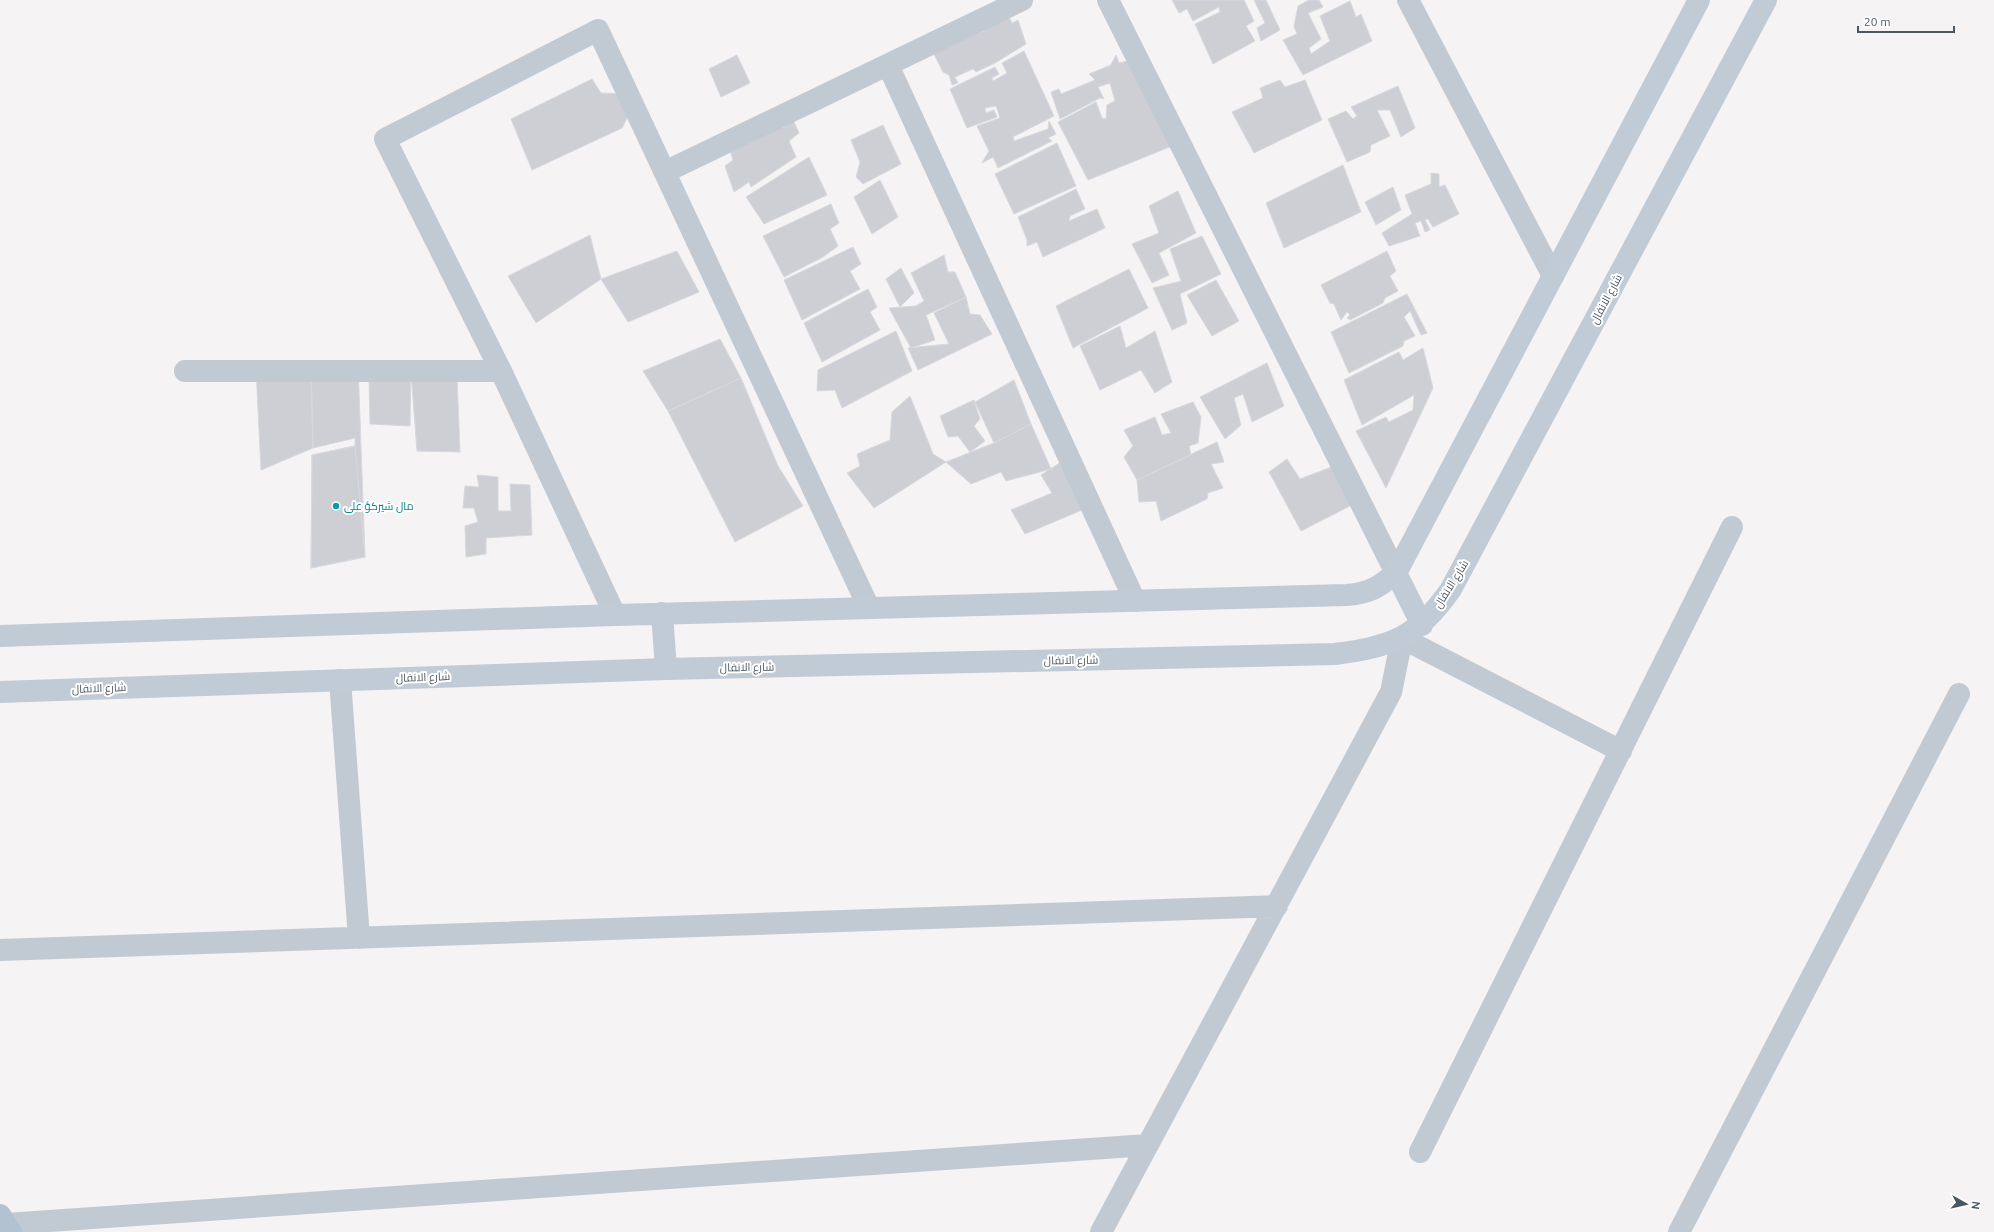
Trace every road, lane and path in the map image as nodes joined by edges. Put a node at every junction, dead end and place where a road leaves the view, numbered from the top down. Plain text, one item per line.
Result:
1 (1022, 0) edge
2 (1108, 0) edge
3 (1408, 0) edge
4 (1699, 0) edge
5 (1766, 0) edge
6 (888, 65) junction
7 (666, 172) junction
8 (1553, 276) junction
9 (185, 371) dead end
10 (501, 371) junction
11 (1732, 527) dead end
12 (1396, 573) junction
13 (1135, 601) junction
14 (869, 608) junction
15 (662, 613) junction
16 (615, 615) junction
17 (1422, 625) junction
18 (0, 636) edge
19 (1402, 638) junction
20 (666, 669) junction
21 (340, 680) junction
22 (0, 692) edge
23 (1959, 694) dead end
24 (1621, 751) junction
25 (1277, 906) junction
26 (358, 938) junction
27 (0, 950) edge
28 (1148, 1145) junction
29 (1420, 1152) dead end
30 (6, 1224) edge
31 (1102, 1232) edge
32 (1679, 1232) edge

1 - 6 street
2 - 12 street
3 - 8 street
4 - 8 main road
5 - 17 main road, شارع الانفال
6 - 7 street
6 - 13 street
7 - 10 street
7 - 14 street
8 - 12 main road
9 - 10 street
10 - 16 street
11 - 24 street
12 - 13 main road
12 - 17 main road
13 - 14 main road
14 - 15 main road
15 - 16 main road
15 - 20 main road
16 - 18 main road
17 - 19 main road, شارع الانفال
19 - 20 main road, شارع الانفال
19 - 24 street
19 - 25 street
20 - 21 main road, شارع الانفال
21 - 22 main road, شارع الانفال
21 - 26 street
23 - 32 street
24 - 29 street
25 - 26 street
25 - 28 street
26 - 27 street
28 - 30 street
28 - 31 street

